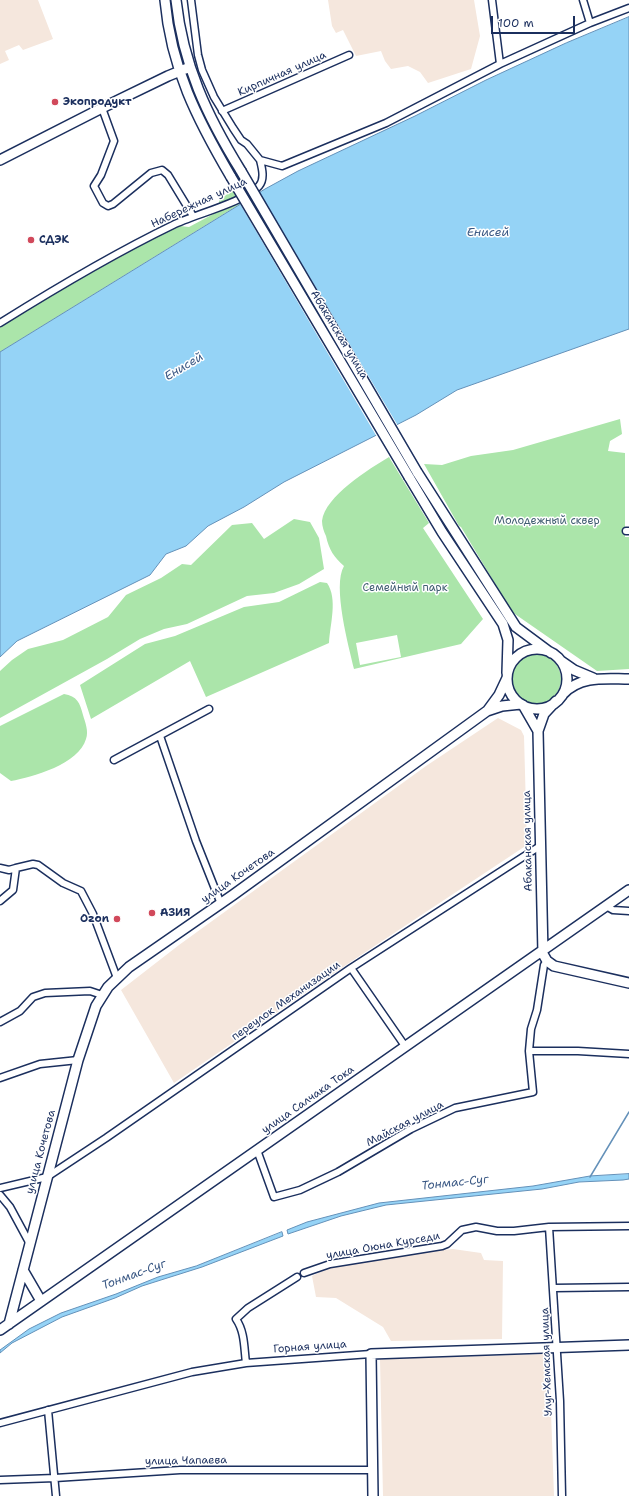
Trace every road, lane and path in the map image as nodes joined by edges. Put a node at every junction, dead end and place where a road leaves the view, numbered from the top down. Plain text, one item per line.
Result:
1 (164, 0) edge
2 (176, 0) edge
3 (191, 0) edge
4 (492, 0) edge
5 (583, 0) edge
6 (629, 8) edge
7 (590, 23) junction
8 (349, 55) dead end
9 (500, 64) junction
10 (190, 67) junction
11 (179, 71) junction
12 (102, 108) junction
13 (222, 111) junction
14 (0, 160) edge
15 (260, 160) junction
16 (193, 216) junction
17 (0, 323) edge
18 (553, 654) junction
19 (507, 675) junction
20 (595, 679) junction
21 (629, 679) edge
22 (557, 700) junction
23 (522, 705) junction
24 (209, 709) dead end
25 (487, 711) junction
26 (538, 732) junction
27 (160, 736) junction
28 (114, 760) dead end
29 (540, 846) junction
30 (0, 868) edge
31 (16, 868) junction
32 (629, 890) edge
33 (0, 901) edge
34 (221, 904) junction
35 (606, 906) junction
36 (629, 911) edge
37 (542, 950) junction
38 (547, 961) junction
39 (351, 968) junction
40 (117, 978) junction
41 (629, 983) edge
42 (102, 995) junction
43 (0, 1022) edge
44 (405, 1046) junction
45 (530, 1051) junction
46 (629, 1054) edge
47 (78, 1060) junction
48 (0, 1078) edge
49 (257, 1150) junction
50 (47, 1177) junction
51 (0, 1188) edge
52 (0, 1195) edge
53 (629, 1226) edge
54 (549, 1227) junction
55 (30, 1244) junction
56 (23, 1270) junction
57 (304, 1273) dead end
58 (297, 1278) dead end
59 (629, 1287) edge
60 (554, 1288) junction
61 (41, 1301) junction
62 (9, 1324) junction
63 (0, 1330) edge
64 (629, 1345) edge
65 (556, 1347) junction
66 (371, 1354) junction
67 (246, 1363) junction
68 (48, 1410) junction
69 (0, 1423) edge
70 (373, 1470) junction
71 (55, 1478) junction
72 (0, 1480) edge
73 (56, 1496) edge
74 (373, 1496) edge
75 (562, 1496) edge

1 - 11 main road, Абаканская улица
2 - 10 main road, Абаканская улица
3 - 13 street
4 - 9 street
5 - 7 street
6 - 7 street
7 - 9 street
8 - 13 street, Кирпичная улица
9 - 15 street
10 - 11 main road
10 - 18 main road, Абаканская улица, bridge
11 - 12 main road
11 - 19 main road, Абаканская улица, bridge
12 - 14 main road
12 - 16 street
13 - 15 street
15 - 16 street, Набережная улица
16 - 17 street, Набережная улица
18 - 19 main road
18 - 20 main road
18 - 22 main road
19 - 23 main road
19 - 25 main road, улица Кочетова
20 - 21 main road
20 - 22 main road
22 - 23 main road
22 - 26 main road, Абаканская улица
23 - 25 main road, улица Кочетова
23 - 26 main road, Абаканская улица
24 - 27 street
25 - 34 main road, улица Кочетова
26 - 29 main road, Абаканская улица
27 - 28 street
27 - 34 street
29 - 37 main road, Абаканская улица
29 - 39 street, переулок Механизации
30 - 31 street
31 - 33 street
31 - 40 street
32 - 35 main road, улица Салчака Тока
34 - 40 main road, улица Кочетова
35 - 36 street
35 - 37 main road, улица Салчака Тока
37 - 38 main road
37 - 44 main road, улица Салчака Тока
38 - 41 main road
38 - 45 street
39 - 44 street
39 - 50 street, переулок Механизации
40 - 42 main road, улица Кочетова
42 - 43 street
42 - 47 main road, улица Кочетова
44 - 49 main road, улица Салчака Тока
45 - 46 street
45 - 49 street, Майская улица
47 - 48 street
47 - 50 main road, улица Кочетова
49 - 61 main road, улица Салчака Тока
50 - 51 street
50 - 55 main road, улица Кочетова
52 - 55 street
53 - 54 street, улица Оюна Курседи
54 - 57 street, улица Оюна Курседи
54 - 60 street, Улуг-Хемская улица
55 - 56 main road, улица Кочетова
56 - 61 main road
56 - 62 main road, улица Кочетова
58 - 67 street
59 - 60 street
60 - 65 street, Улуг-Хемская улица
61 - 62 main road, улица Салчака Тока
62 - 63 main road, улица Салчака Тока
64 - 65 main road, Горная улица
65 - 66 main road, Горная улица
65 - 75 street, Улуг-Хемская улица
66 - 67 street, Горная улица
66 - 70 main road
67 - 68 street, Горная улица
68 - 69 street, Горная улица
68 - 71 street
70 - 71 street, улица Чапаева
70 - 74 main road
71 - 72 street, улица Чапаева
71 - 73 street

